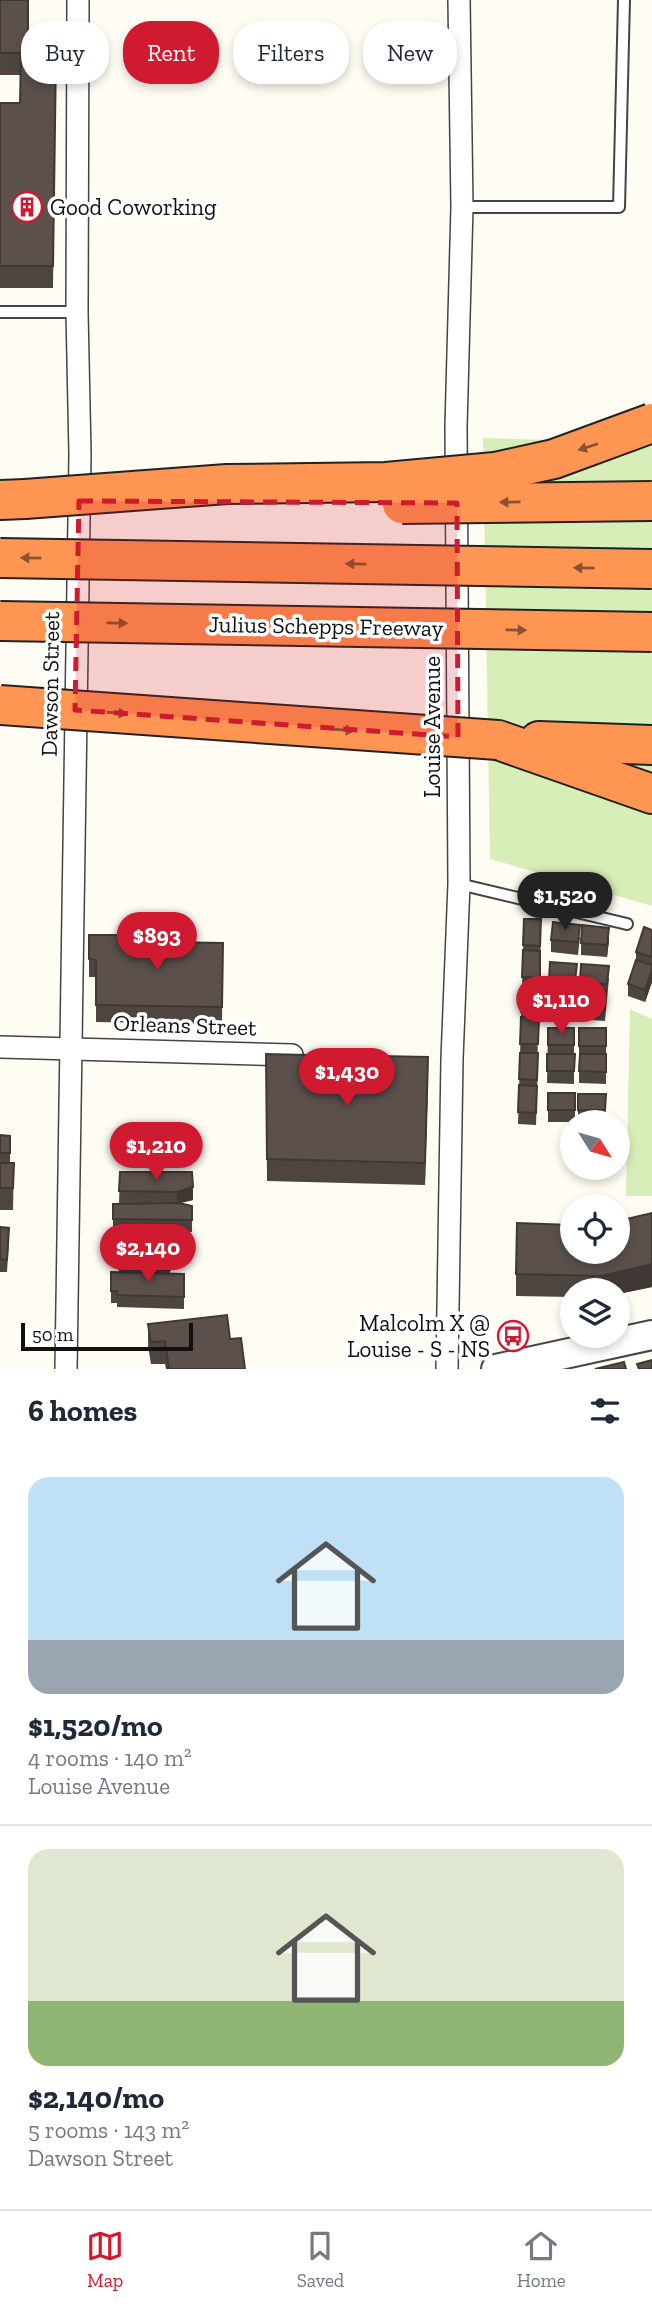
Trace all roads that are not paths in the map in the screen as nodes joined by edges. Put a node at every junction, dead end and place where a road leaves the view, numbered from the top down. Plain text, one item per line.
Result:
1 (78, 0) edge
2 (459, 0) edge
3 (624, 0) edge
4 (462, 207) junction
5 (0, 312) edge
6 (77, 313) junction
7 (652, 423) edge
8 (12, 500) edge
9 (652, 501) edge
10 (0, 558) edge
11 (652, 569) edge
12 (0, 621) edge
13 (652, 632) edge
14 (0, 705) edge
15 (498, 740) junction
16 (646, 745) edge
17 (645, 791) edge
18 (459, 884) junction
19 (627, 924) dead end
20 (0, 1047) edge
21 (70, 1048) junction
22 (315, 1055) edge
23 (652, 1335) edge
24 (66, 1369) edge
25 (447, 1369) edge
26 (495, 1369) edge

1 - 6 street, Dawson Street
2 - 4 street, Louise Avenue
3 - 4 lane
4 - 18 street, Louise Avenue
5 - 6 lane
6 - 21 street, Dawson Street
7 -> 8 highway, bridge
9 -> 8 highway, bridge
11 -> 10 highway, bridge
12 -> 13 highway, Julius Schepps Freeway, bridge
14 -> 15 highway, bridge
15 - 16 highway
15 - 17 highway
18 - 19 lane
18 - 25 street, Louise Avenue
20 - 21 street, Orleans Street
21 - 22 street, Orleans Street
21 - 24 street, Dawson Street
23 - 26 street

